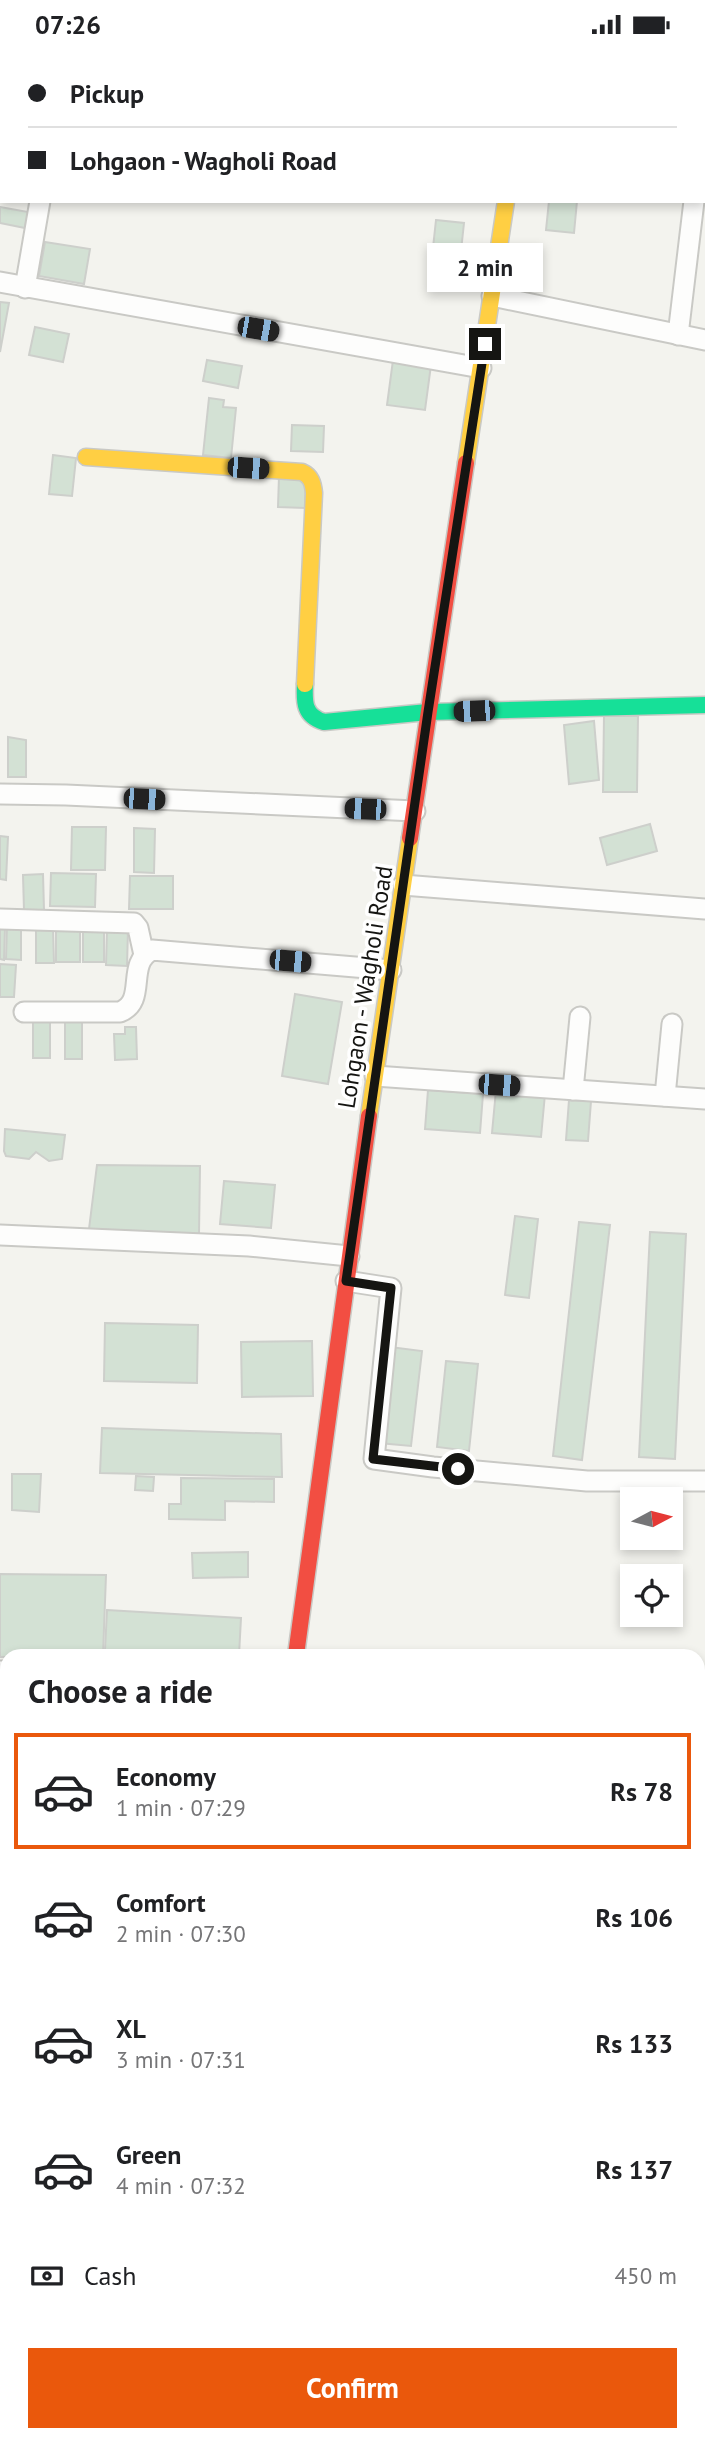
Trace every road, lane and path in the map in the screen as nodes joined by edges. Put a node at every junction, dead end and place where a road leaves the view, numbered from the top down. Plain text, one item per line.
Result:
1 (40, 203) edge
2 (506, 203) edge
3 (694, 203) edge
4 (0, 282) edge
5 (25, 288) junction
6 (492, 296) junction
7 (678, 335) junction
8 (705, 340) edge
9 (481, 368) junction
10 (86, 457) dead end
11 (705, 705) edge
12 (428, 712) junction
13 (0, 794) edge
14 (415, 811) junction
15 (403, 885) junction
16 (705, 909) edge
17 (0, 919) edge
18 (144, 955) junction
19 (391, 970) junction
20 (24, 1012) dead end
21 (580, 1017) dead end
22 (672, 1024) dead end
23 (375, 1076) junction
24 (573, 1090) junction
25 (665, 1096) junction
26 (705, 1099) edge
27 (0, 1235) edge
28 (349, 1256) junction
29 (346, 1281) junction
30 (705, 1481) edge
31 (297, 1649) edge

1 - 5 street
2 - 6 main road, Lohgaon - Wagholi Road
3 - 7 street
4 - 5 street
5 - 9 street
6 - 7 street
6 - 9 main road, Lohgaon - Wagholi Road
7 - 8 street
9 - 12 main road, Lohgaon - Wagholi Road
10 - 12 main road
11 - 12 main road
12 - 14 main road, Lohgaon - Wagholi Road
13 - 14 street
14 - 15 main road, Lohgaon - Wagholi Road
15 - 16 street
15 - 19 main road, Lohgaon - Wagholi Road
17 - 18 street
18 - 19 street
18 - 20 street
19 - 23 main road, Lohgaon - Wagholi Road
21 - 24 street
22 - 25 street
23 - 24 street
23 - 28 main road, Lohgaon - Wagholi Road
24 - 25 street
25 - 26 street
27 - 28 street
28 - 29 main road, Lohgaon - Wagholi Road
29 - 30 street
29 - 31 main road, Lohgaon - Wagholi Road

